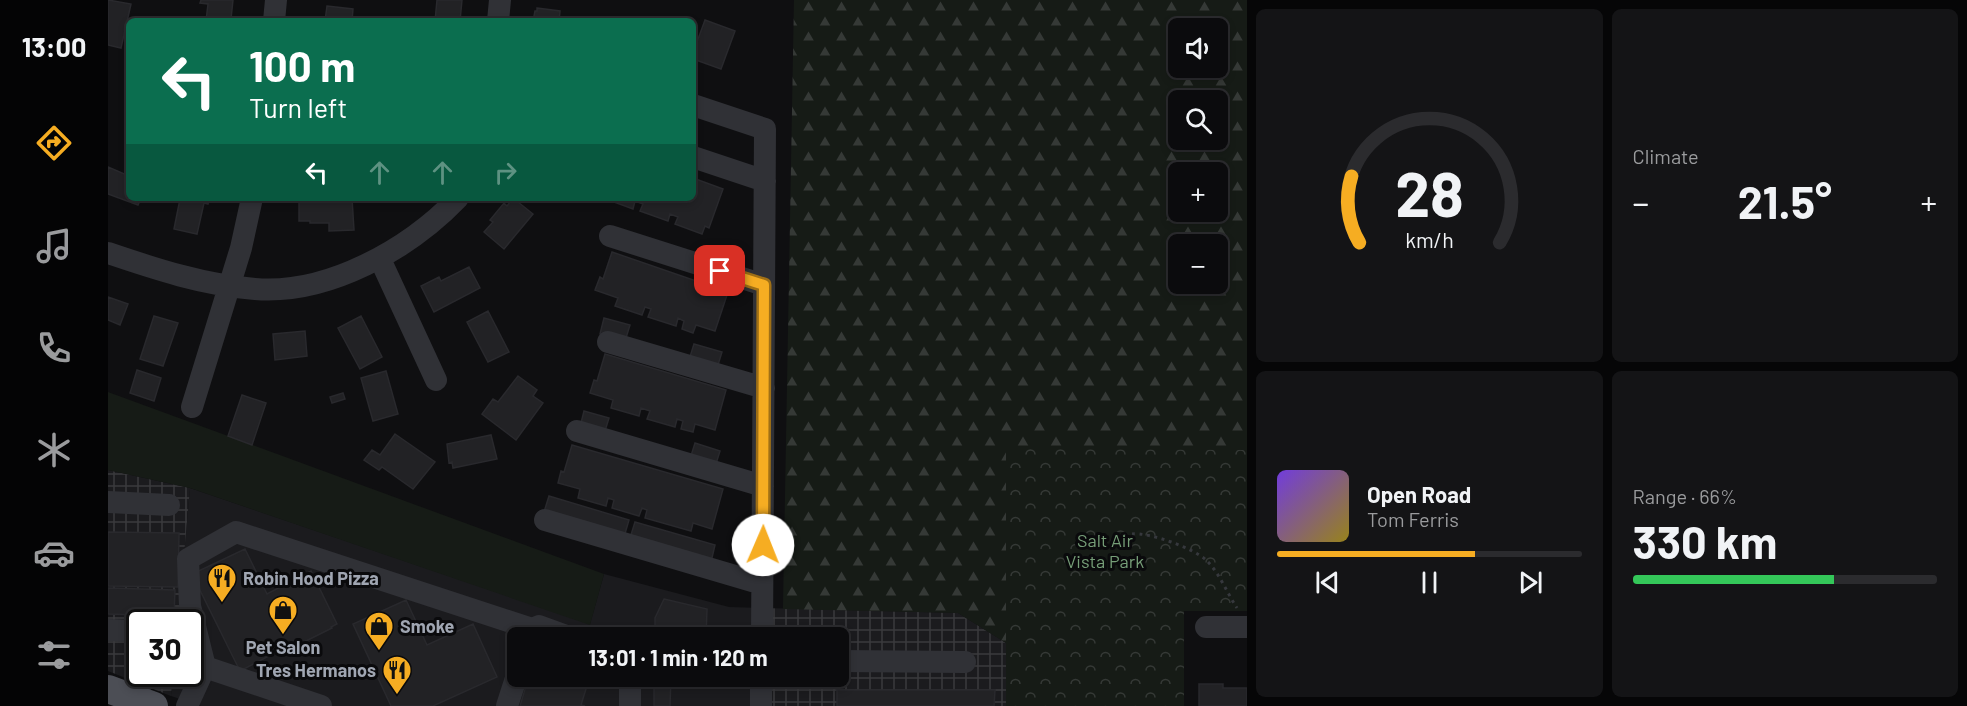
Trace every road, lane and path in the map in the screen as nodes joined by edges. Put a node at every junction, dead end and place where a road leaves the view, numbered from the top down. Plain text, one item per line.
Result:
1 (276, 0) edge
2 (500, 0) edge
3 (274, 18) edge
4 (498, 18) edge
5 (696, 106) edge
6 (696, 158) edge
7 (765, 181) junction
8 (251, 201) edge
9 (455, 201) edge
10 (610, 236) dead end
11 (108, 253) edge
12 (380, 259) junction
13 (230, 285) junction
14 (764, 285) junction
15 (608, 342) dead end
16 (436, 380) dead end
17 (764, 388) junction
18 (192, 408) dead end
19 (577, 431) dead end
20 (763, 486) junction
21 (108, 502) edge
22 (169, 505) dead end
23 (546, 520) dead end
24 (1098, 549) dead end
25 (762, 584) junction
26 (1244, 621) edge
27 (513, 627) edge
28 (762, 627) edge
29 (1206, 627) dead end
30 (108, 630) edge
31 (126, 631) edge
32 (849, 661) edge
33 (965, 662) dead end
34 (205, 667) junction
35 (513, 687) edge
36 (630, 687) edge
37 (762, 687) edge
38 (108, 689) edge
39 (144, 693) edge
40 (187, 706) edge
41 (321, 706) edge
42 (507, 706) edge
43 (630, 706) edge
44 (761, 706) edge

1 - 3 street
2 - 4 street
5 - 7 street
6 - 7 street
7 - 14 street
8 - 13 street
9 - 12 street
10 - 14 street
11 - 13 street
12 - 13 street
12 - 16 street
13 - 18 street
14 - 17 street
15 - 17 street
17 - 20 street
19 - 20 street
20 - 25 street
21 - 22 street
23 - 25 street
24 - 26 path
25 - 28 street
26 - 29 street
27 - 34 street
30 - 31 street
32 - 33 street
34 - 40 street
34 - 41 street
35 - 42 street
36 - 43 street
37 - 44 street
38 - 39 main road

